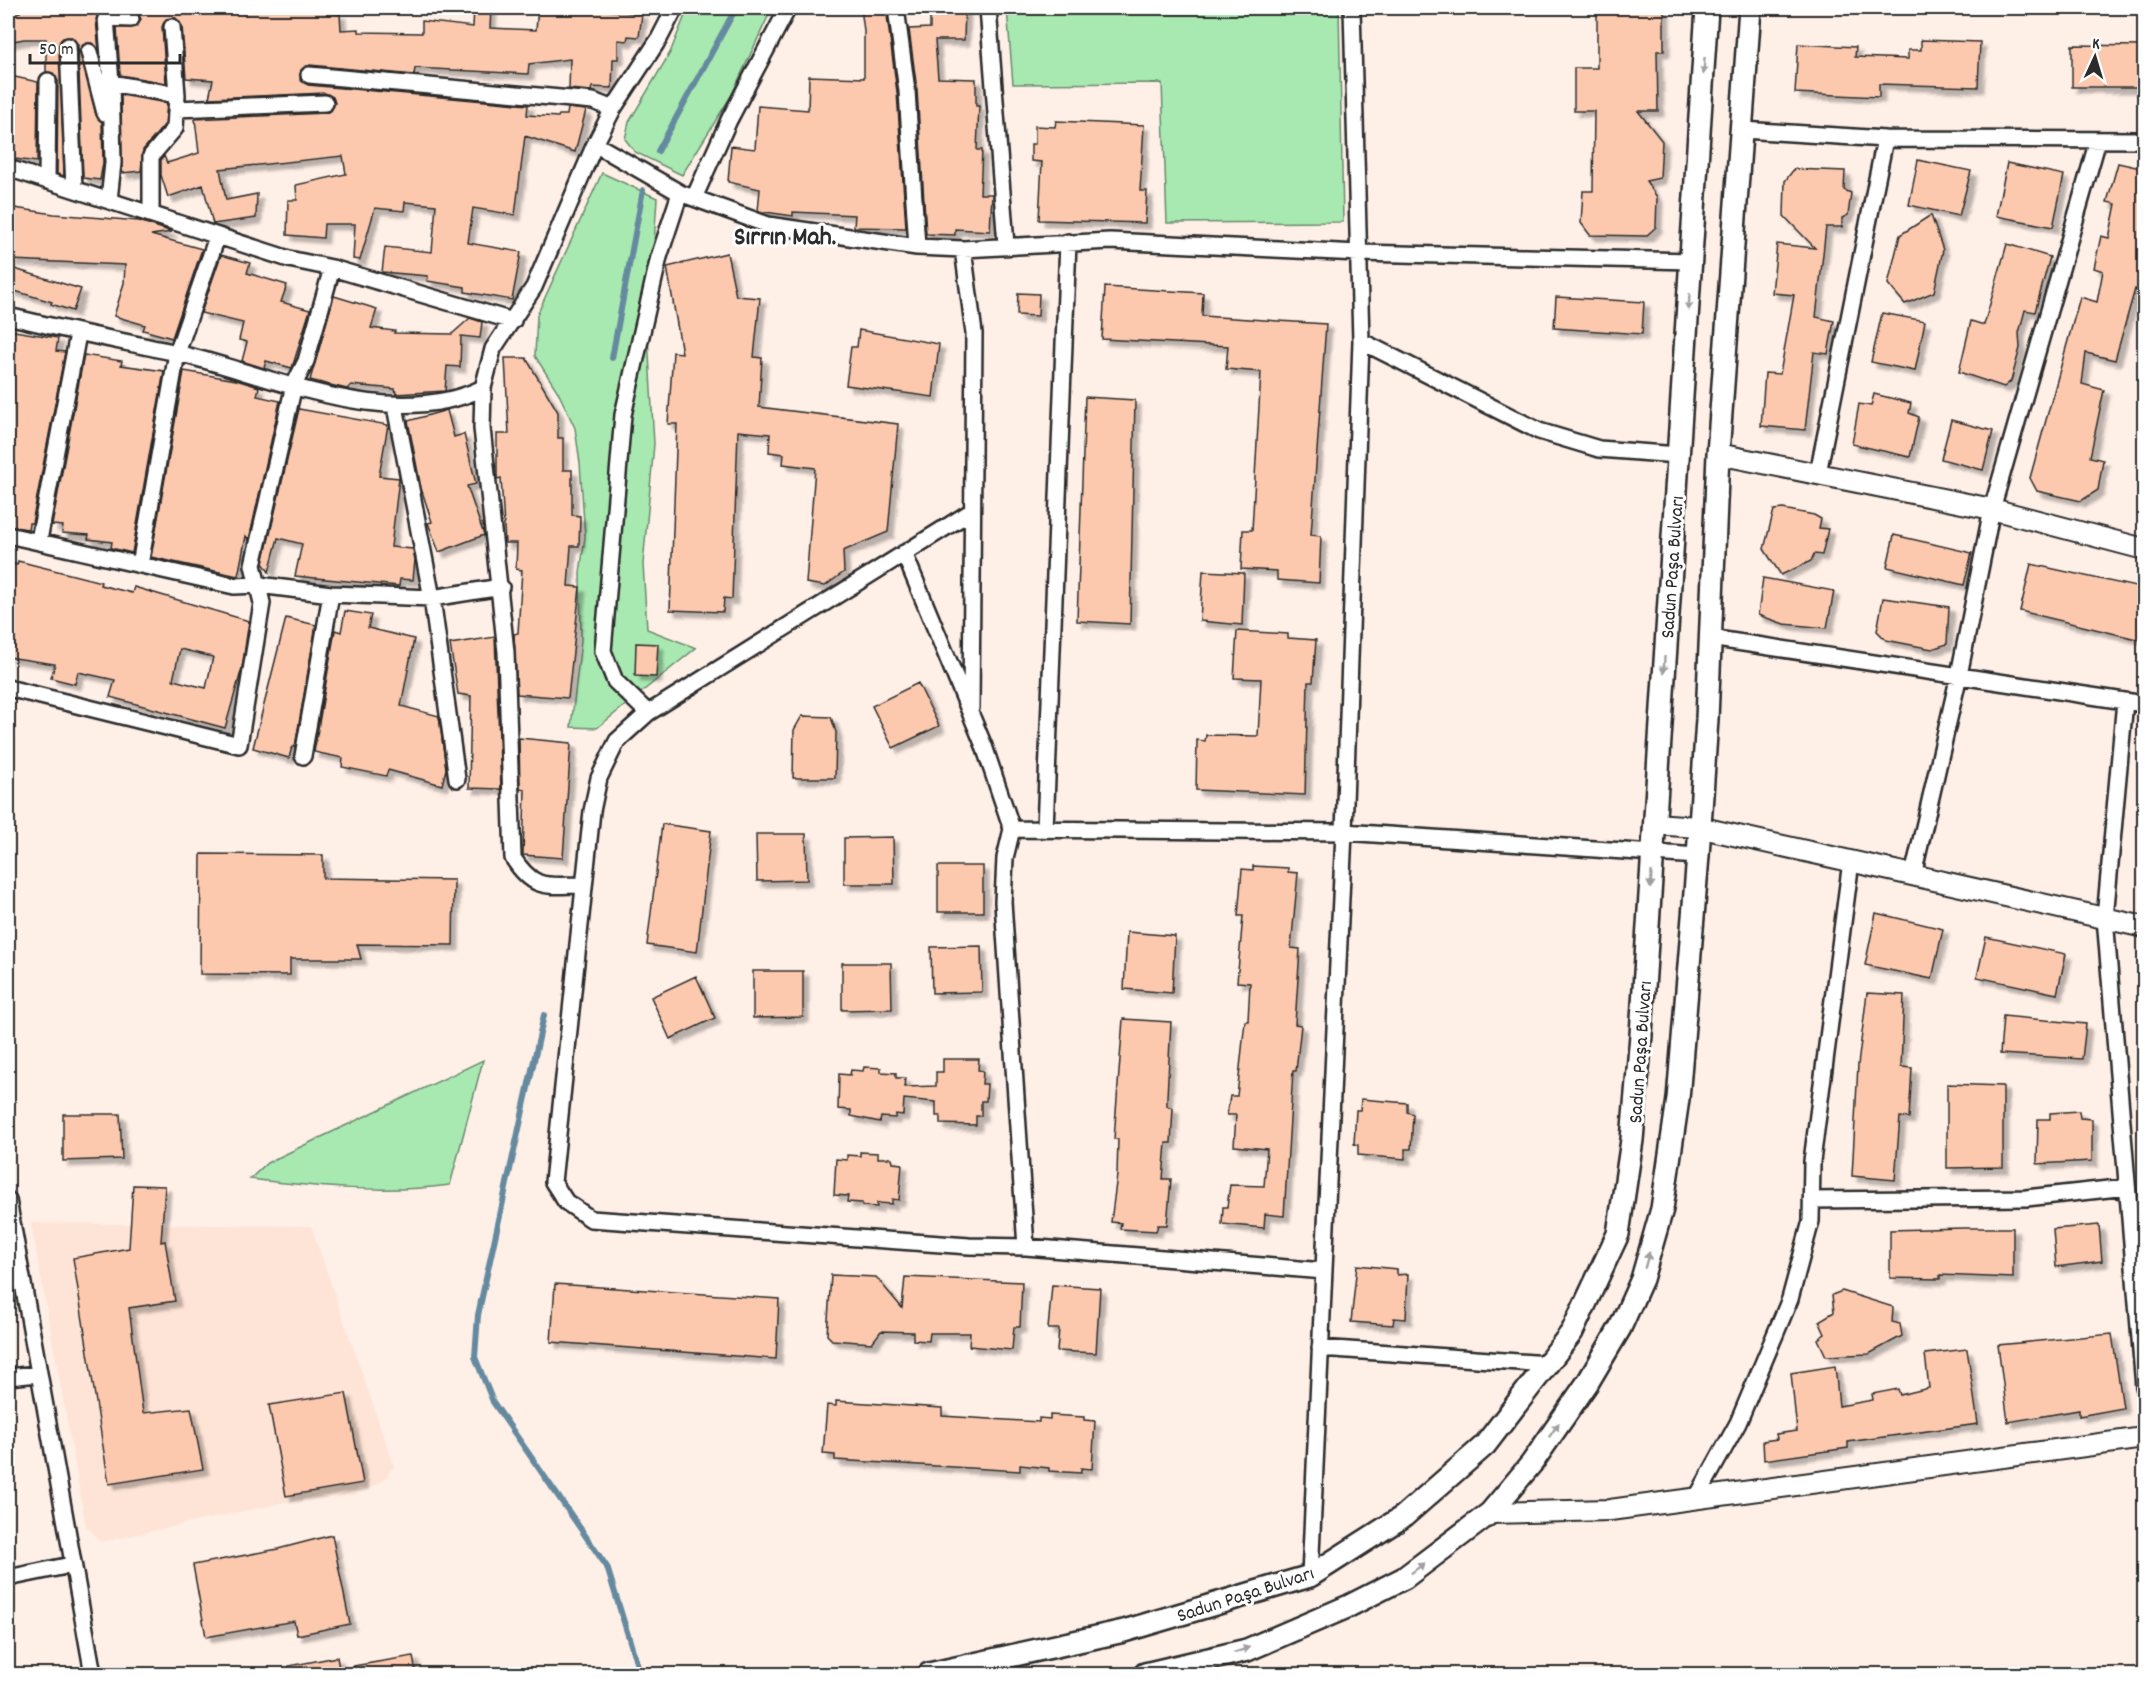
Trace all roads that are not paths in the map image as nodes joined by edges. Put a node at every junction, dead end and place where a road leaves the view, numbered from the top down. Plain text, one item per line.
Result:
1 (675, 8) edge
2 (788, 8) edge
3 (896, 8) edge
4 (988, 8) edge
5 (1352, 8) edge
6 (1707, 8) edge
7 (1750, 8) edge
8 (131, 19) dead end
9 (172, 27) dead end
10 (68, 46) dead end
11 (89, 52) dead end
12 (309, 75) dead end
13 (48, 81) dead end
14 (111, 83) junction
15 (177, 102) junction
16 (325, 103) dead end
17 (613, 109) junction
18 (1742, 130) junction
19 (1885, 140) junction
20 (2098, 140) junction
21 (2145, 140) edge
22 (595, 144) junction
23 (112, 163) junction
24 (8, 168) edge
25 (47, 181) junction
26 (74, 189) junction
27 (687, 195) junction
28 (109, 200) junction
29 (151, 214) junction
30 (217, 237) junction
31 (1068, 242) junction
32 (1006, 245) junction
33 (917, 247) junction
34 (963, 249) junction
35 (1359, 253) junction
36 (1691, 261) junction
37 (332, 268) junction
38 (8, 316) edge
39 (513, 321) junction
40 (78, 334) junction
41 (1361, 341) junction
42 (177, 353) junction
43 (294, 385) junction
44 (483, 388) junction
45 (395, 405) junction
46 (1718, 454) junction
47 (1678, 455) junction
48 (1818, 473) junction
49 (1992, 509) junction
50 (972, 511) junction
51 (8, 535) edge
52 (39, 540) junction
53 (2145, 549) edge
54 (904, 553) junction
55 (140, 565) junction
56 (259, 585) junction
57 (501, 587) junction
58 (331, 594) junction
59 (432, 598) junction
60 (1710, 638) junction
61 (1959, 675) junction
62 (8, 688) edge
63 (2125, 701) junction
64 (2145, 704) edge
65 (648, 712) junction
66 (971, 714) junction
67 (303, 756) dead end
68 (457, 779) dead end
69 (1654, 824) junction
70 (1698, 827) junction
71 (1012, 830) junction
72 (1045, 830) junction
73 (1344, 832) junction
74 (1652, 852) junction
75 (1698, 856) junction
76 (1851, 861) junction
77 (1913, 875) junction
78 (584, 885) junction
79 (2105, 918) junction
80 (2145, 927) edge
81 (2127, 1187) junction
82 (8, 1200) edge
83 (1811, 1200) junction
84 (1026, 1247) junction
85 (1324, 1271) junction
86 (1320, 1348) junction
87 (1547, 1364) junction
88 (38, 1374) junction
89 (8, 1377) edge
90 (2145, 1387) edge
91 (2145, 1438) edge
92 (1696, 1499) junction
93 (1490, 1513) junction
94 (72, 1565) junction
95 (1310, 1576) junction
96 (8, 1578) edge
97 (93, 1674) edge
98 (929, 1674) edge
99 (1145, 1674) edge

1 - 17 street
2 - 27 street
3 - 33 street
4 - 32 street
5 - 35 street
6 -> 36 main road, Sadun Paşa Bulvarı
7 - 18 main road, Sadun Paşa Bulvarı
8 - 14 street
9 - 15 street
10 - 26 street
11 - 23 street
12 - 17 street
13 - 25 street
14 - 15 street
14 - 23 street
15 - 16 street
15 - 29 street
17 - 22 street
18 - 19 street
18 - 46 main road, Sadun Paşa Bulvarı
19 - 20 street
19 - 48 street
20 - 21 street
20 - 49 street
22 - 27 street
22 - 39 street
23 - 28 street
24 - 25 street
25 - 26 street
26 - 28 street
27 - 33 street
27 - 65 street
28 - 29 street
29 - 30 street
30 - 37 street
30 - 42 street
31 - 32 street
31 - 35 street
31 - 72 street
32 - 34 street
33 - 34 street
34 - 50 street
35 - 36 street
35 - 41 street
36 -> 47 main road, Sadun Paşa Bulvarı
37 - 39 street
37 - 43 street
38 - 40 street
39 - 44 street
40 - 42 street
40 - 52 street
41 - 47 street
41 - 73 street
42 - 43 street
42 - 55 street
43 - 45 street
43 - 56 street
44 - 45 street
44 - 57 street
45 - 59 street
46 - 48 street
46 - 60 main road, Sadun Paşa Bulvarı
47 -> 69 main road, Sadun Paşa Bulvarı
48 - 49 street
49 - 53 street
49 - 61 street
50 - 54 street
50 - 66 street
51 - 52 street
52 - 55 street
54 - 65 street
54 - 66 street
55 - 56 street
56 - 58 street
56 - 62 street
57 - 59 street
57 - 78 street
58 - 59 street
58 - 67 street
59 - 68 street
60 - 61 street
60 - 70 main road, Sadun Paşa Bulvarı
61 - 63 street
61 - 77 street
63 - 64 street
63 - 79 street
65 - 78 street
66 - 71 street
69 - 70 street
69 - 74 main road, Sadun Paşa Bulvarı
70 - 75 main road, Sadun Paşa Bulvarı
70 - 76 street
71 - 72 street
71 - 84 street
72 - 73 street
73 - 74 street
73 - 85 street
74 - 75 street
74 -> 87 main road, Sadun Paşa Bulvarı
93 -> 75 main road, Sadun Paşa Bulvarı
76 - 77 street
76 - 83 street
77 - 79 street
78 - 84 street
79 - 80 street
79 - 81 street
81 - 83 street
81 - 90 street
82 - 88 street
83 - 92 street
84 - 85 street
85 - 86 street
86 - 87 street
86 - 95 street
87 - 95 main road, Sadun Paşa Bulvarı
88 - 89 street
88 - 94 street
91 - 92 street
92 - 93 street
99 -> 93 main road, Sadun Paşa Bulvarı
94 - 96 street
94 - 97 street
95 - 98 main road, Sadun Paşa Bulvarı

